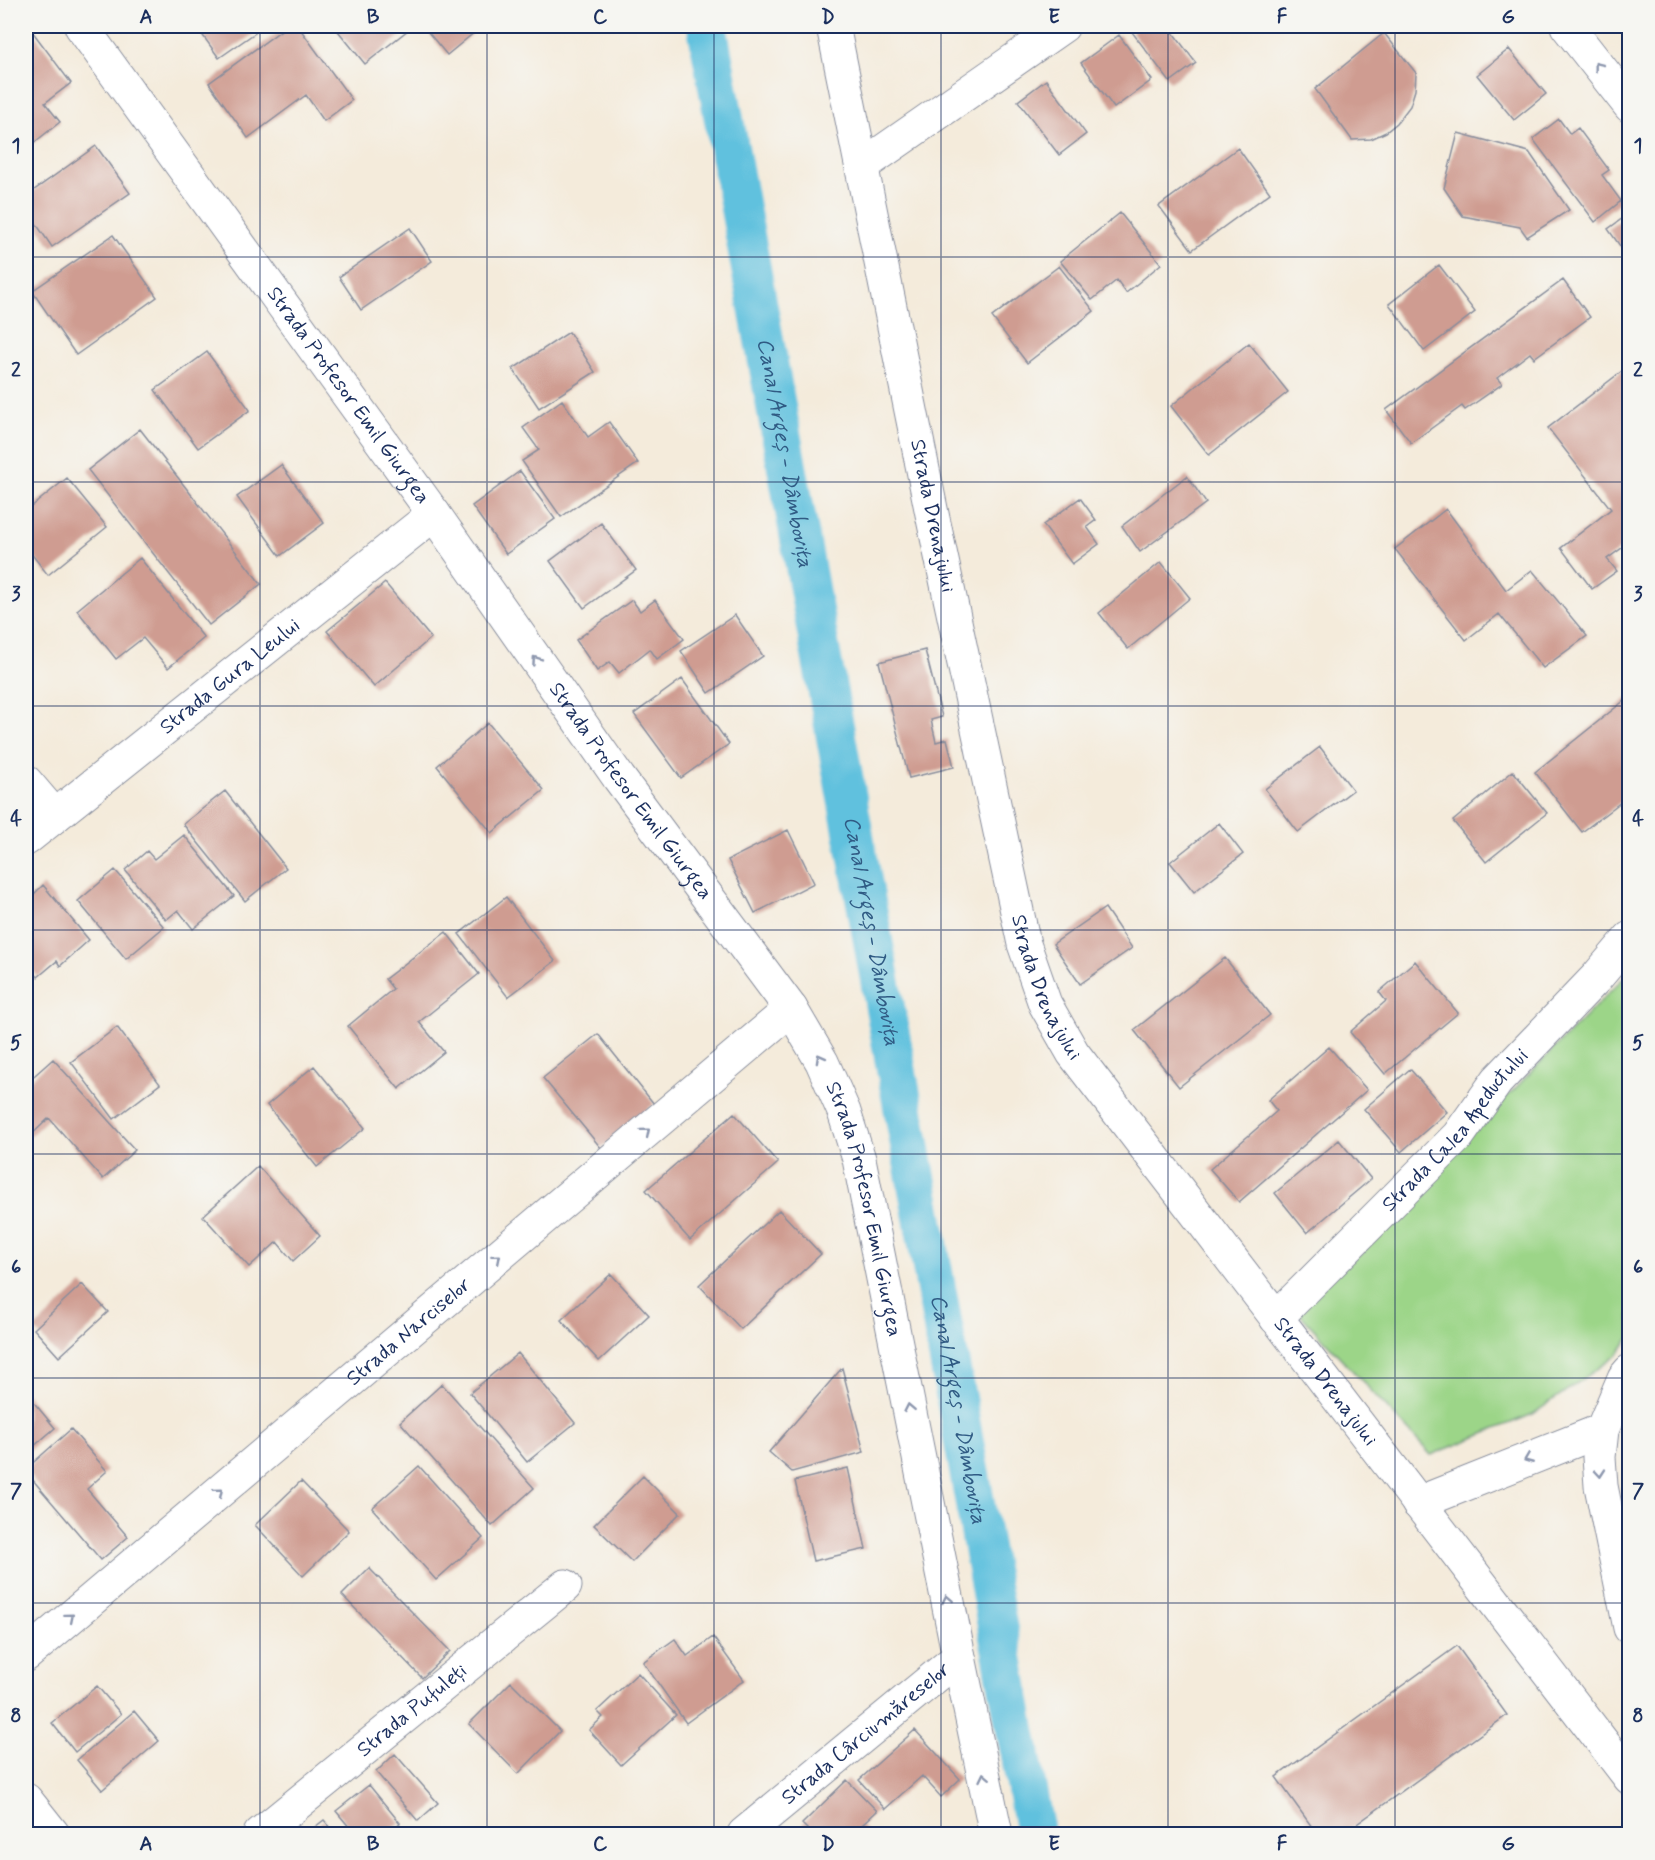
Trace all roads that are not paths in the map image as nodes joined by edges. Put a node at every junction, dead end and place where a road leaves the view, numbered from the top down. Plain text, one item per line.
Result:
1 (81, 26) edge
2 (833, 26) edge
3 (1063, 26) edge
4 (1567, 26) edge
5 (1629, 106) edge
6 (862, 166) junction
7 (434, 514) junction
8 (26, 782) edge
9 (55, 816) junction
10 (26, 839) edge
11 (1629, 938) edge
12 (791, 1009) junction
13 (1276, 1318) junction
14 (1629, 1371) edge
15 (1602, 1430) junction
16 (1418, 1503) junction
17 (565, 1586) dead end
18 (1629, 1628) edge
19 (26, 1655) edge
20 (959, 1657) junction
21 (1629, 1778) edge
22 (26, 1800) edge
23 (53, 1834) edge
24 (260, 1834) edge
25 (744, 1834) edge
26 (996, 1834) edge

1 - 7 street, Strada Profesor Emil Giurgea
2 - 6 street, Strada Drenajului
3 - 6 street
5 -> 4 street
6 - 13 street, Strada Drenajului
7 - 9 street, Strada Gura Leului
12 -> 7 street, Strada Profesor Emil Giurgea
8 - 9 street
9 - 10 street, Strada Gura Leului
11 - 13 street, Strada Calea Apeductului
19 -> 12 street, Strada Narciselor
20 -> 12 street, Strada Profesor Emil Giurgea
13 - 16 street, Strada Drenajului
14 - 15 street
15 -> 16 street
15 -> 18 street
16 - 21 street, Strada Drenajului
17 - 24 street, Strada Pufuleți
20 - 25 street, Strada Cârciumăreselor
26 -> 20 street, Strada Profesor Emil Giurgea
22 - 23 street

